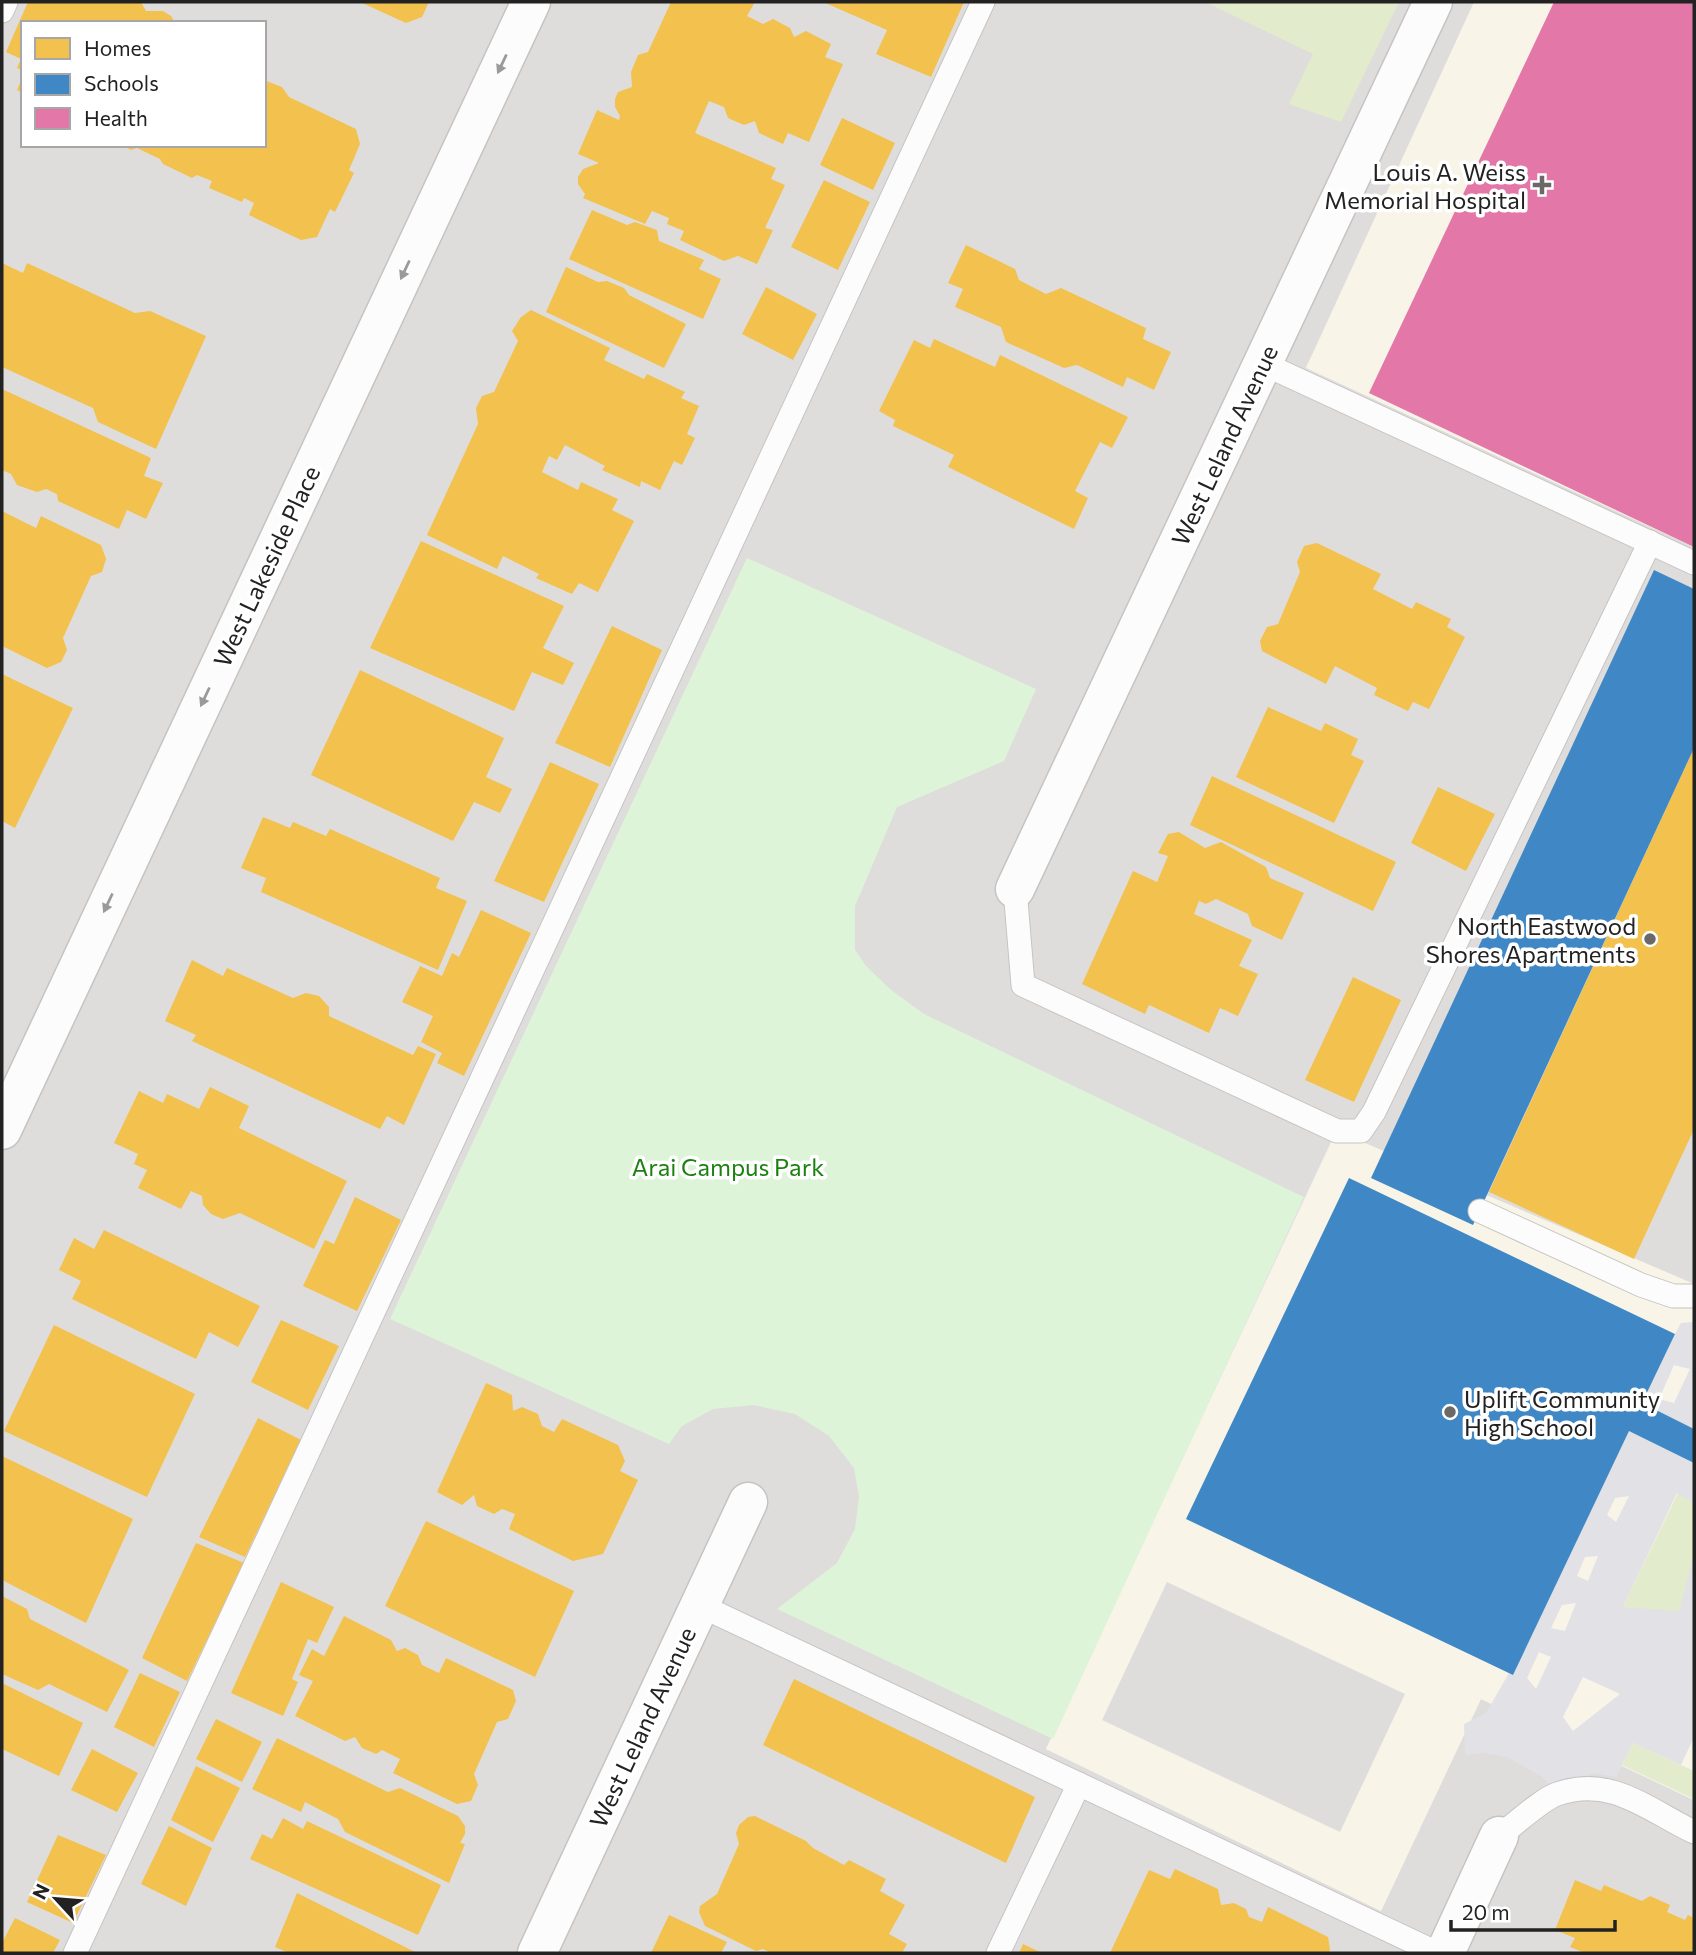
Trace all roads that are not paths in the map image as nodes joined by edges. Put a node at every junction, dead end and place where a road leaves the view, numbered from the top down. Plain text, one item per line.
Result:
1 (6, 2) edge
2 (531, 2) edge
3 (983, 2) edge
4 (1433, 2) edge
5 (2, 10) edge
6 (1262, 363) junction
7 (1650, 542) junction
8 (1694, 563) edge
9 (1015, 888) joint
10 (2, 1130) edge
11 (1480, 1211) dead end
12 (1694, 1296) edge
13 (748, 1502) dead end
14 (699, 1605) junction
15 (1079, 1784) junction
16 (1694, 1832) edge
17 (1499, 1836) joint
18 (75, 1953) edge
19 (537, 1953) edge
20 (998, 1953) edge
21 (1437, 1953) edge
22 (1445, 1953) edge

1 - 5 lane
2 -> 10 street, West Lakeside Place
3 - 18 lane
4 - 6 street, West Leland Avenue
6 - 7 lane
6 - 9 street, West Leland Avenue
7 - 8 lane
7 - 9 lane
11 - 12 lane
13 - 14 street, West Leland Avenue
14 - 15 lane
14 - 19 street, West Leland Avenue
15 - 20 lane
15 - 21 lane
16 - 17 lane
17 - 22 street

